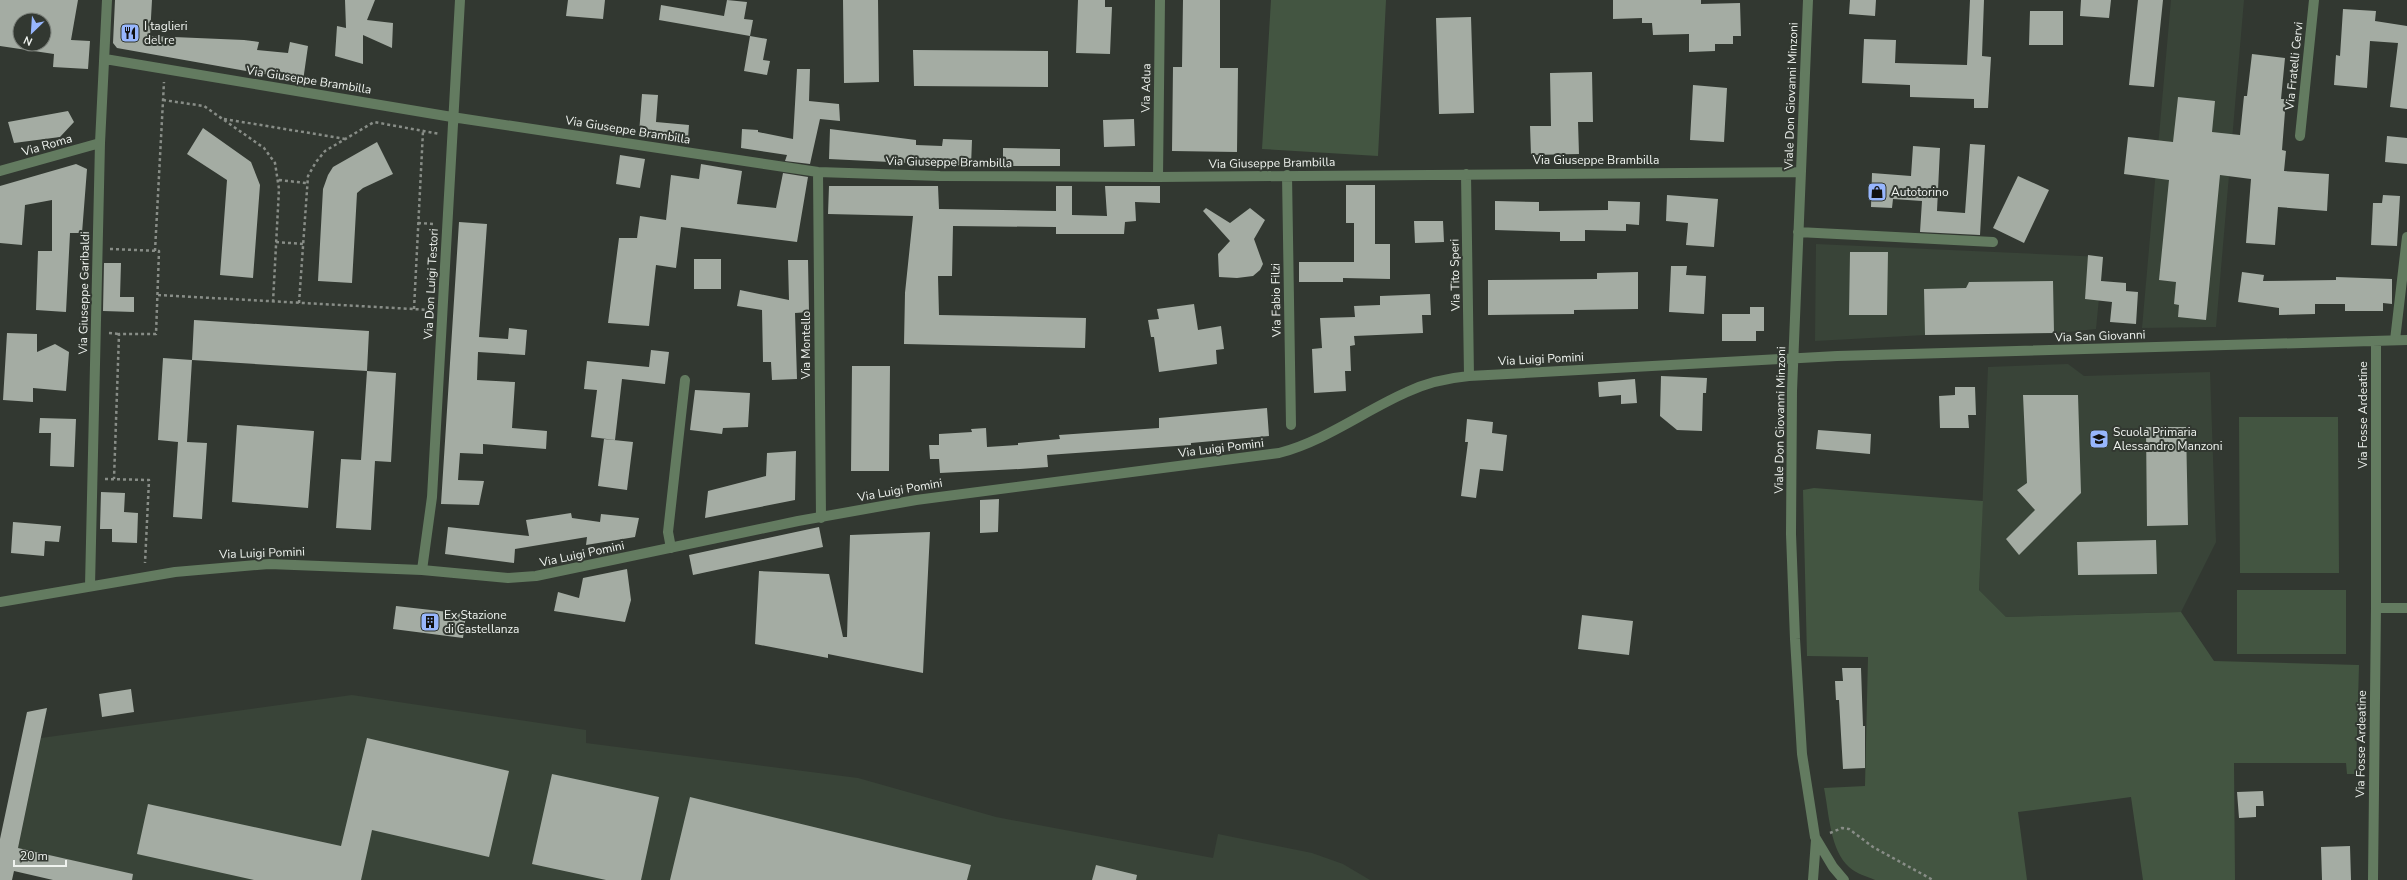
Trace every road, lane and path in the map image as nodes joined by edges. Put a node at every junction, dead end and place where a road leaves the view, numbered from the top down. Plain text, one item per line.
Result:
1 (107, 0) edge
2 (460, 0) edge
3 (1160, 0) edge
4 (1808, 0) edge
5 (2314, 0) edge
6 (105, 60) junction
7 (166, 69) junction
8 (163, 100) junction
9 (452, 117) junction
10 (223, 119) junction
11 (423, 131) junction
12 (452, 136) junction
13 (2300, 136) dead end
14 (346, 139) junction
15 (100, 143) junction
16 (0, 171) edge
17 (818, 172) junction
18 (1801, 172) junction
19 (1466, 174) junction
20 (1287, 175) junction
21 (1158, 177) junction
22 (279, 180) junction
23 (306, 183) junction
24 (1798, 232) junction
25 (2407, 237) edge
26 (276, 242) junction
27 (1993, 242) dead end
28 (303, 244) junction
29 (98, 249) junction
30 (155, 251) junction
31 (158, 295) junction
32 (272, 302) junction
33 (299, 303) junction
34 (414, 309) junction
35 (443, 310) junction
36 (2395, 340) junction
37 (2407, 340) edge
38 (2376, 341) junction
39 (1794, 358) junction
40 (1469, 376) junction
41 (685, 380) dead end
42 (1291, 424) dead end
43 (92, 478) junction
44 (114, 479) junction
45 (821, 518) junction
46 (671, 548) junction
47 (422, 570) junction
48 (144, 578) junction
49 (90, 586) junction
50 (0, 602) edge
51 (2376, 608) junction
52 (2407, 608) edge
53 (1830, 833) dead end
54 (1816, 840) junction
55 (1813, 880) edge
56 (1844, 880) edge
57 (1933, 880) edge
58 (2373, 880) edge

1 - 6 street, Via Giuseppe Garibaldi
2 - 9 street, Via Don Luigi Testori
3 - 21 street, Via Adua
4 - 18 street, Viale Don Giovanni Minzoni
5 - 13 street, Via Fratelli Cervi
6 - 7 street, Via Giuseppe Brambilla
6 - 15 street, Via Giuseppe Garibaldi
7 - 8 path
7 - 9 street, Via Giuseppe Brambilla
8 - 10 path
8 - 30 path
9 - 12 street, Via Don Luigi Testori
9 - 17 street, Via Giuseppe Brambilla
10 - 14 path
10 - 22 path
11 - 12 path
11 - 14 path
11 - 34 path
12 - 35 street, Via Don Luigi Testori
14 - 23 path
15 - 16 street, Via Roma
15 - 29 street, Via Giuseppe Garibaldi
17 - 21 street, Via Giuseppe Brambilla
17 - 45 street, Via Montello
18 - 19 street, Via Giuseppe Brambilla
18 - 24 street, Viale Don Giovanni Minzoni
19 - 20 street, Via Giuseppe Brambilla
19 - 40 street, Via Tito Speri
20 - 21 street, Via Giuseppe Brambilla
20 - 42 street, Via Fabio Filzi
22 - 23 path
22 - 26 path
23 - 28 path
24 - 27 street
24 - 39 street, Viale Don Giovanni Minzoni
25 - 36 street
26 - 28 path
26 - 32 path
28 - 33 path
29 - 30 path
29 - 43 street, Via Giuseppe Garibaldi
30 - 31 path
31 - 32 path
31 - 44 path
32 - 33 path
33 - 34 path
34 - 35 path
35 - 47 street, Via Don Luigi Testori
36 - 37 street, Via San Giovanni
36 - 38 street, Via San Giovanni
38 - 39 street, Via San Giovanni
38 - 51 street, Via Fosse Ardeatine
39 - 40 street, Via Luigi Pomini
39 - 54 street, Viale Don Giovanni Minzoni
40 - 45 street, Via Luigi Pomini
41 - 46 street
43 - 44 path
43 - 49 street, Via Giuseppe Garibaldi
44 - 48 path
45 - 46 street, Via Luigi Pomini
46 - 47 street, Via Luigi Pomini
47 - 48 street, Via Luigi Pomini
48 - 49 street, Via Luigi Pomini
49 - 50 street, Via Luigi Pomini
51 - 52 street
51 - 58 street, Via Fosse Ardeatine
53 - 57 path
54 - 55 street, Viale Don Giovanni Minzoni
54 - 56 street, Viale Don Giovanni Minzoni

